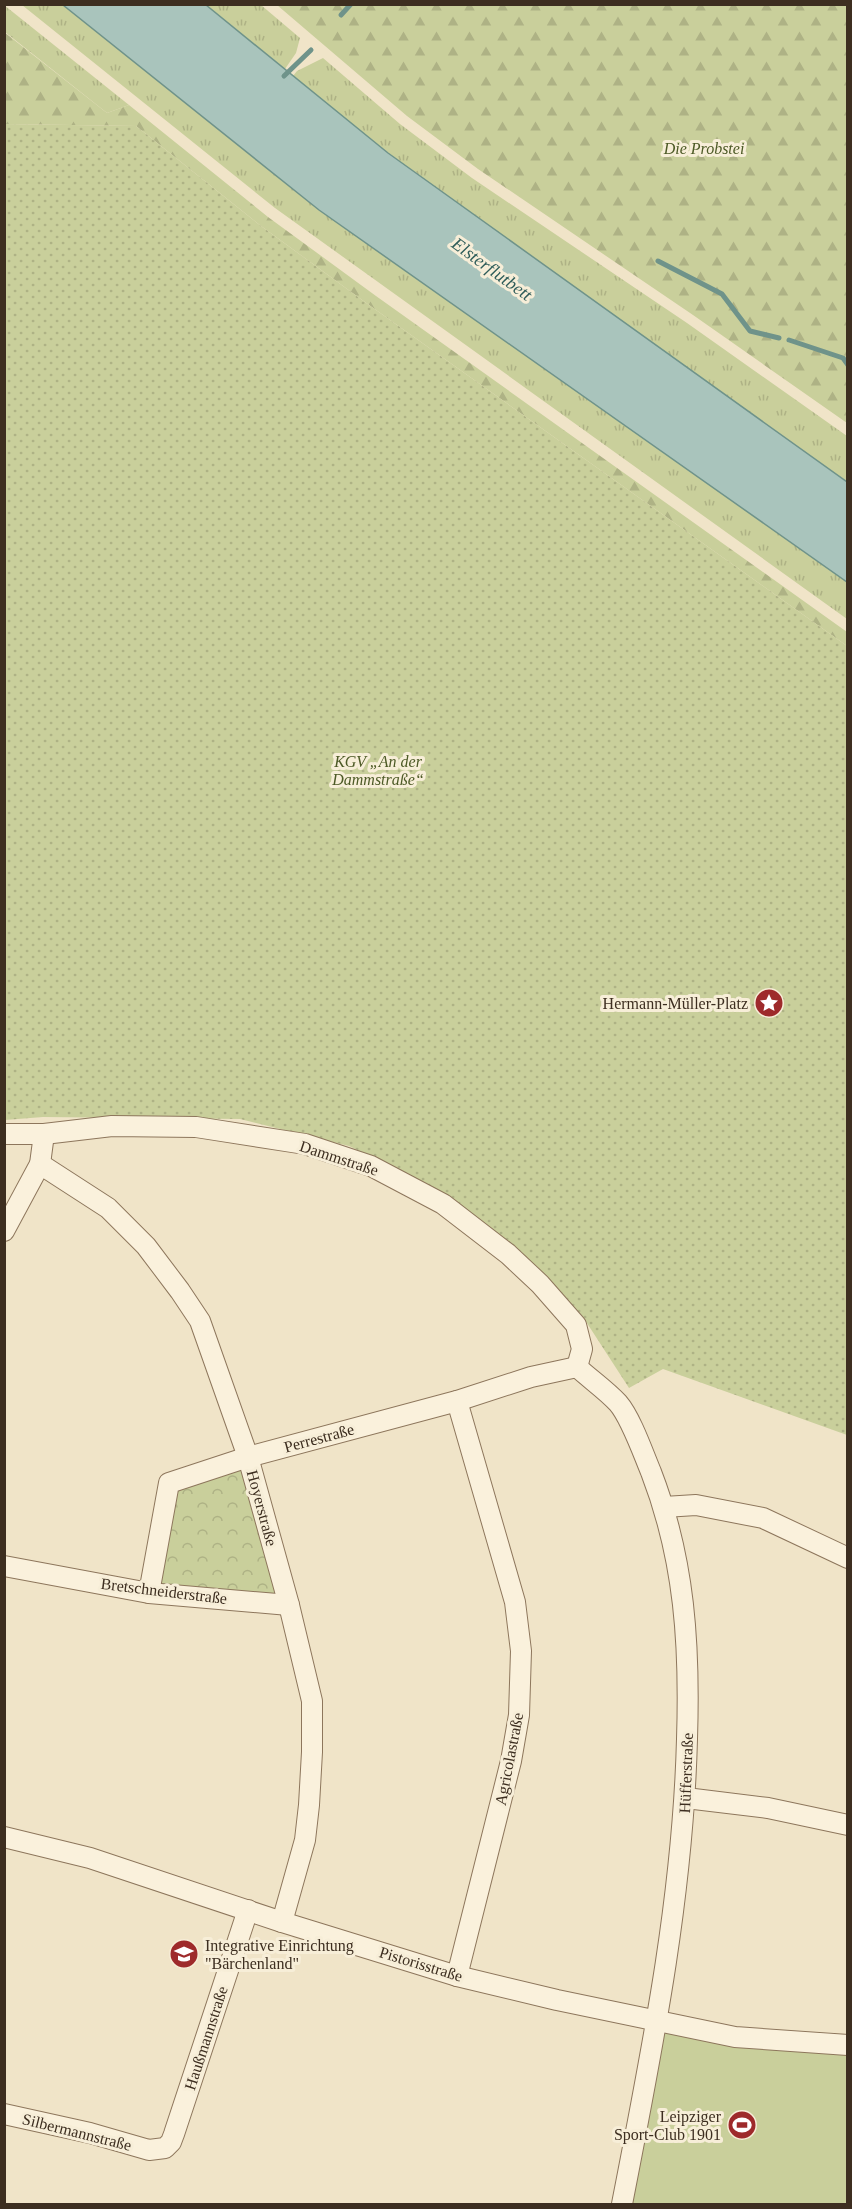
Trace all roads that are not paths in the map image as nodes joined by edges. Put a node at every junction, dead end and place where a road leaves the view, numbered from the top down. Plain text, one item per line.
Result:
1 (4, 1134) edge
2 (44, 1134) junction
3 (40, 1164) junction
4 (4, 1231) edge
5 (577, 1367) junction
6 (457, 1401) junction
7 (248, 1457) junction
8 (664, 1507) junction
9 (848, 1558) edge
10 (4, 1566) edge
11 (149, 1593) junction
12 (289, 1605) junction
13 (686, 1797) junction
14 (848, 1825) edge
15 (4, 1837) edge
16 (248, 1910) junction
17 (282, 1922) junction
18 (457, 1976) junction
19 (658, 2020) junction
20 (848, 2045) edge
21 (4, 2114) edge
22 (149, 2150) joint
23 (621, 2205) edge

1 - 2 street, Dammstraße
2 - 3 street
2 - 5 street, Dammstraße
3 - 4 street
3 - 7 street, Hoyerstraße
5 - 6 street, Perrestraße
5 - 8 street, Hüfferstraße
6 - 7 street, Perrestraße
6 - 18 street, Agricolastraße
7 - 11 street, Perrestraße
7 - 12 street, Hoyerstraße
8 - 9 street
8 - 13 street, Hüfferstraße
10 - 11 street, Bretschneiderstraße
11 - 12 street, Bretschneiderstraße
12 - 17 street, Hoyerstraße
13 - 14 street
13 - 19 street, Hüfferstraße
15 - 16 street, Pistorisstraße
16 - 17 street, Pistorisstraße
16 - 22 street, Haußmannstraße
17 - 18 street, Pistorisstraße
18 - 19 street, Pistorisstraße
19 - 20 street, Pistorisstraße
19 - 23 street, Hüfferstraße
21 - 22 street, Silbermannstraße

